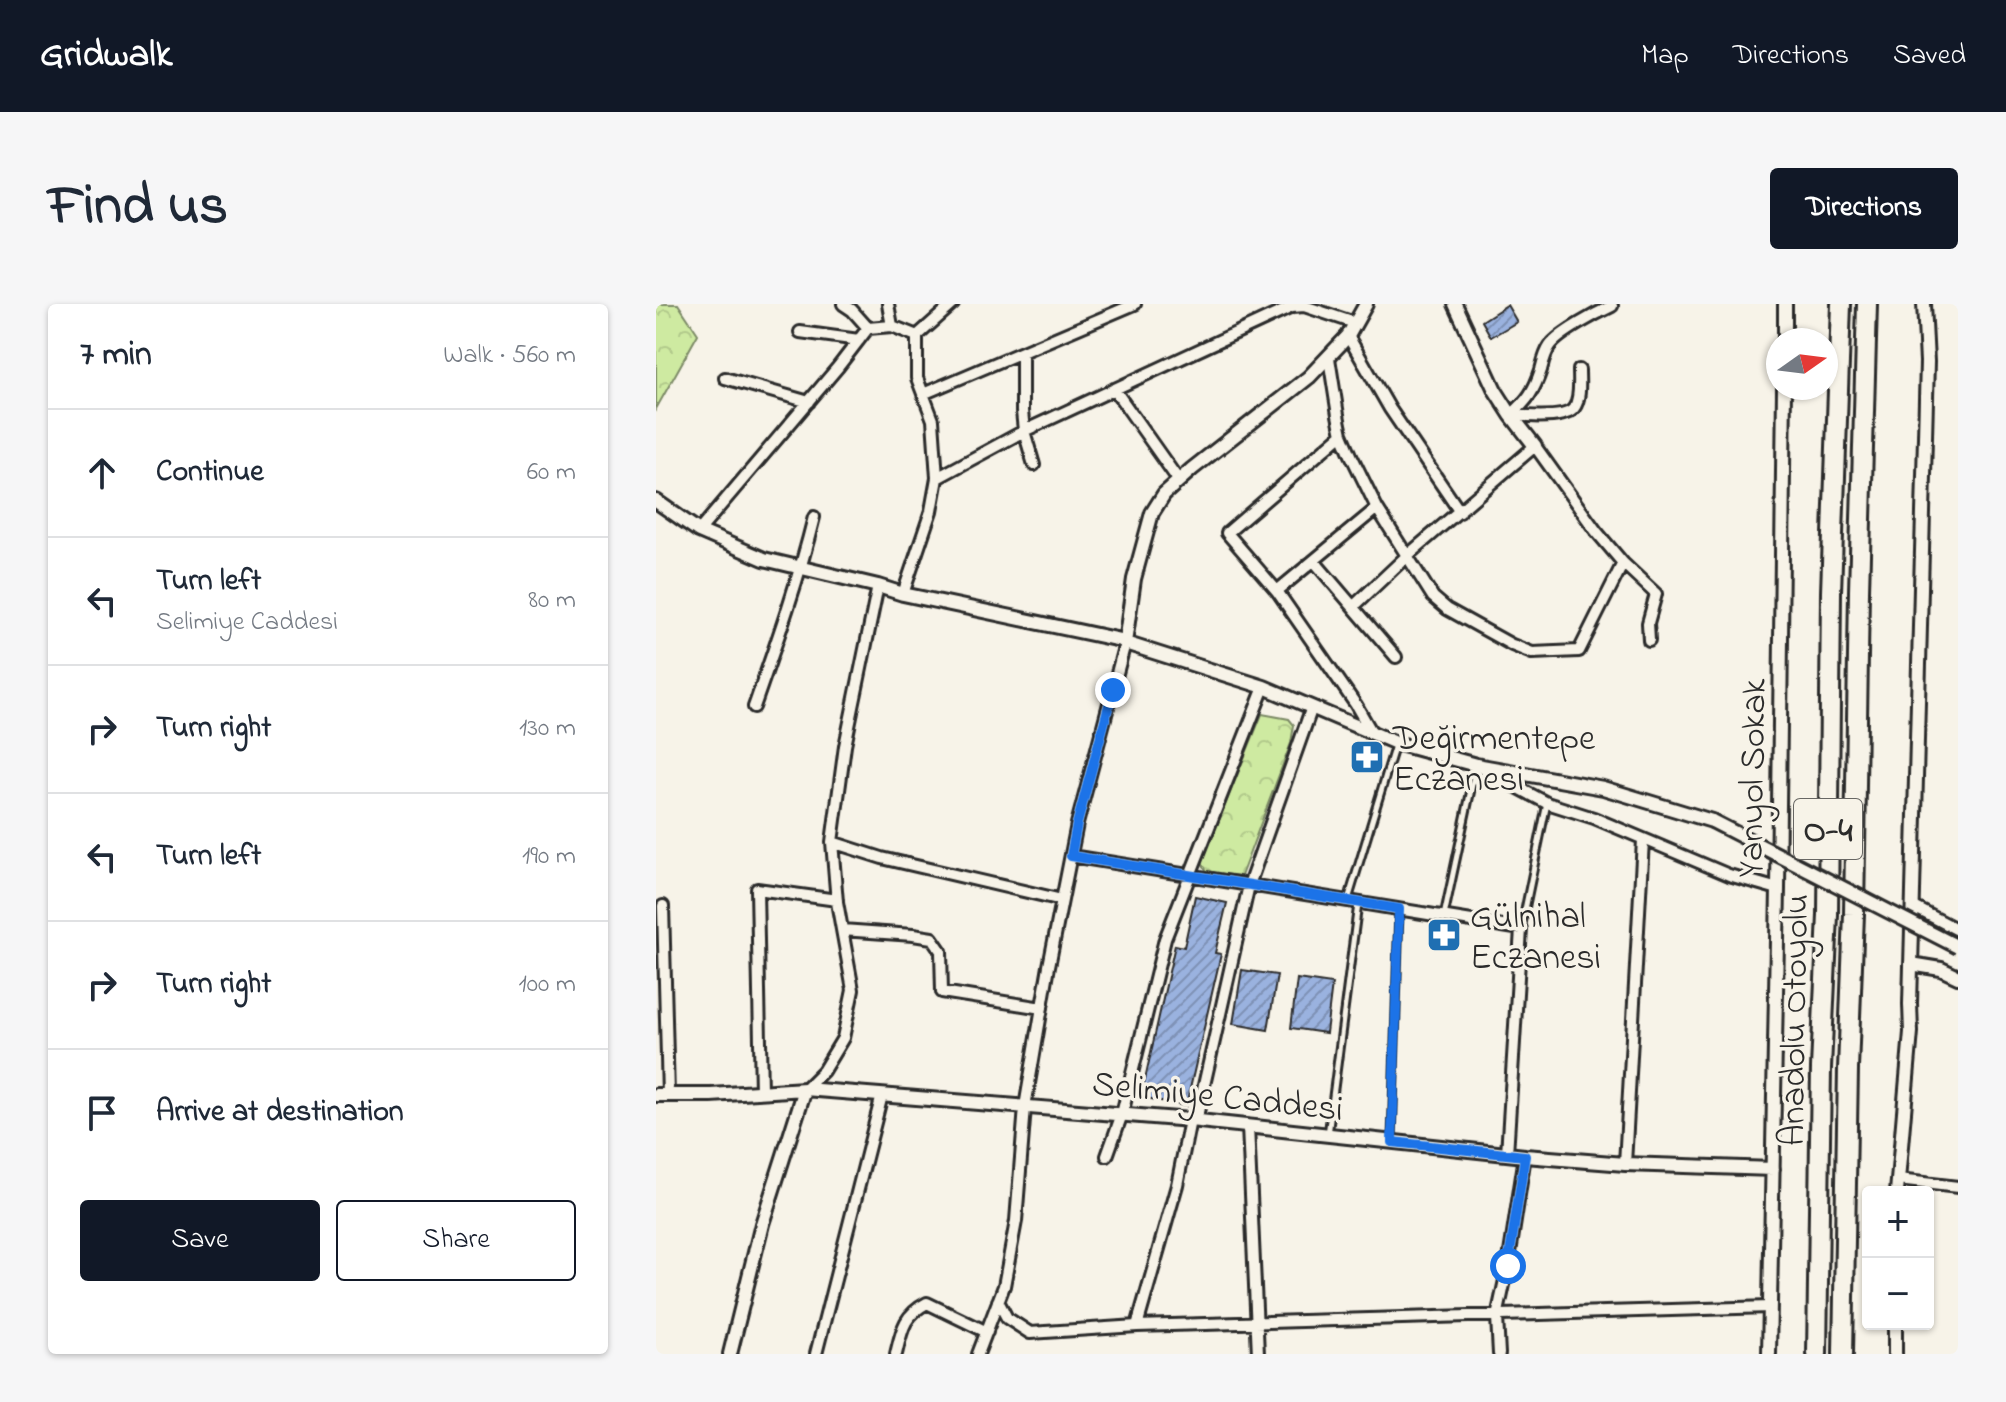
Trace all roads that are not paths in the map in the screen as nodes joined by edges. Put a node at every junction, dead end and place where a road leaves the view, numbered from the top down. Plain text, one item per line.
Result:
1 (843, 304) edge
2 (888, 304) edge
3 (953, 304) edge
4 (1135, 304) edge
5 (1324, 304) edge
6 (1366, 304) edge
7 (1455, 304) edge
8 (1785, 304) edge
9 (1841, 304) edge
10 (1867, 304) edge
11 (1924, 304) edge
12 (1302, 305) edge
13 (1612, 306) dead end
14 (1335, 318) junction
15 (1355, 323) junction
16 (892, 326) junction
17 (868, 328) junction
18 (1785, 328) edge
19 (800, 332) dead end
20 (917, 336) junction
21 (1348, 336) junction
22 (859, 340) junction
23 (1022, 353) junction
24 (1329, 358) junction
25 (1579, 370) dead end
26 (725, 378) dead end
27 (1114, 389) junction
28 (923, 394) junction
29 (1784, 400) edge
30 (809, 402) junction
31 (1511, 415) junction
32 (1024, 431) junction
33 (1342, 434) junction
34 (1535, 446) junction
35 (1034, 465) dead end
36 (937, 478) junction
37 (1179, 481) junction
38 (656, 501) edge
39 (1377, 508) junction
40 (1460, 512) junction
41 (814, 517) dead end
42 (699, 531) junction
43 (1408, 555) junction
44 (1314, 561) junction
45 (1623, 563) junction
46 (801, 569) junction
47 (878, 586) junction
48 (1277, 591) junction
49 (903, 594) junction
50 (1354, 606) junction
51 (1649, 640) dead end
52 (1125, 642) junction
53 (1396, 657) dead end
54 (1264, 687) junction
55 (754, 707) dead end
56 (1312, 707) junction
57 (1372, 733) junction
58 (1396, 743) junction
59 (1476, 765) junction
60 (1547, 803) junction
61 (1643, 840) junction
62 (832, 842) junction
63 (1071, 856) junction
64 (1189, 876) junction
65 (1249, 885) junction
66 (1778, 889) junction
67 (837, 900) junction
68 (1062, 900) junction
69 (1353, 902) junction
70 (663, 906) dead end
71 (1912, 906) junction
72 (1399, 909) junction
73 (1444, 916) junction
74 (1521, 929) junction
75 (842, 930) junction
76 (1958, 930) edge
77 (1958, 947) edge
78 (1911, 964) junction
79 (1958, 977) edge
80 (1042, 1008) junction
81 (805, 1089) junction
82 (761, 1092) junction
83 (662, 1095) edge
84 (882, 1095) junction
85 (1025, 1107) junction
86 (1122, 1114) junction
87 (1193, 1120) junction
88 (1248, 1126) junction
89 (1328, 1135) junction
90 (1392, 1142) junction
91 (1507, 1154) junction
92 (1107, 1156) dead end
93 (1525, 1156) junction
94 (1625, 1164) junction
95 (1773, 1169) junction
96 (1898, 1186) edge
97 (1934, 1187) edge
98 (1958, 1187) edge
99 (998, 1301) junction
100 (1770, 1307) junction
101 (1497, 1317) junction
102 (1256, 1323) junction
103 (1137, 1326) junction
104 (1895, 1330) edge
105 (987, 1332) junction
106 (730, 1354) edge
107 (816, 1354) edge
108 (896, 1354) edge
109 (978, 1354) edge
110 (1258, 1354) edge
111 (1499, 1354) edge
112 (1769, 1354) edge
113 (1817, 1354) edge
114 (1843, 1354) edge
115 (1895, 1354) edge

1 - 17 street
2 - 16 street
3 - 20 street
4 - 23 street
5 - 14 street
6 - 15 street
7 - 31 street
8 - 18 street
9 - 113 highway, Anadolu Otoyolu / O-4
10 - 114 highway, Anadolu Otoyolu / O-4
11 - 71 street
12 - 14 street
12 - 27 street
13 - 31 street
14 - 15 street
15 - 21 street
16 - 17 street
16 - 20 street
17 - 22 street
19 - 22 street
20 - 28 street
21 - 24 street
21 - 40 street
22 - 30 street
23 - 28 street
23 - 32 street
24 - 33 street
24 - 37 street
25 - 31 street
26 - 30 street
27 - 32 street
27 - 37 street
28 - 36 street
29 - 66 street, Yanyol Sokak
30 - 42 street
31 - 34 street
32 - 35 street
32 - 36 street
33 - 39 street
33 - 48 street
34 - 40 street
34 - 45 street
36 - 49 street
37 - 52 street
38 - 42 street
39 - 43 street
39 - 44 street
40 - 43 street
41 - 46 street
42 - 46 street
43 - 45 street
43 - 50 street
44 - 48 street
44 - 50 street
45 - 51 street
46 - 47 street
46 - 55 street
47 - 49 street
47 - 62 street
48 - 57 street
49 - 52 street
50 - 53 street
52 - 54 street
52 - 63 street
54 - 56 street
54 - 64 street
56 - 57 street
56 - 65 street
57 - 58 street
58 - 59 street
58 - 69 lane
59 - 60 street
59 - 73 lane
59 - 77 street, bridge
60 - 61 street
60 - 74 lane
61 - 66 street
61 - 94 street
62 - 67 street
62 - 68 street
63 - 64 street
63 - 68 street
64 - 65 street
64 - 86 street
65 - 69 street
65 - 87 street
66 - 95 street, Yanyol Sokak
67 - 75 street
67 - 82 street
68 - 80 street
69 - 72 street
69 - 89 lane
70 - 83 street
71 - 76 street
71 - 78 street
72 - 73 street
72 - 90 lane
73 - 74 street
74 - 91 street
75 - 80 street
75 - 81 street
78 - 79 street
78 - 96 street
80 - 85 street
81 - 82 street, Selimiye Caddesi
81 - 84 street, Selimiye Caddesi
81 - 106 street
82 - 83 street, Selimiye Caddesi
84 - 85 street, Selimiye Caddesi
84 - 107 street
85 - 86 street, Selimiye Caddesi
85 - 99 street
86 - 87 street, Selimiye Caddesi
86 - 92 street
87 - 88 street, Selimiye Caddesi
87 - 103 street
88 - 89 street, Selimiye Caddesi
88 - 102 street
89 - 90 street, Selimiye Caddesi
90 - 91 street, Selimiye Caddesi
91 - 93 street, Selimiye Caddesi
93 - 94 street, Selimiye Caddesi
93 - 101 street
94 - 95 street, Selimiye Caddesi
95 - 100 street, Yanyol Sokak
97 - 98 street
99 - 103 street
99 - 105 street
100 - 101 street
100 - 112 street, Yanyol Sokak
101 - 102 street
101 - 111 street
102 - 103 street
102 - 110 street
104 - 115 street
105 - 108 street
105 - 109 street

